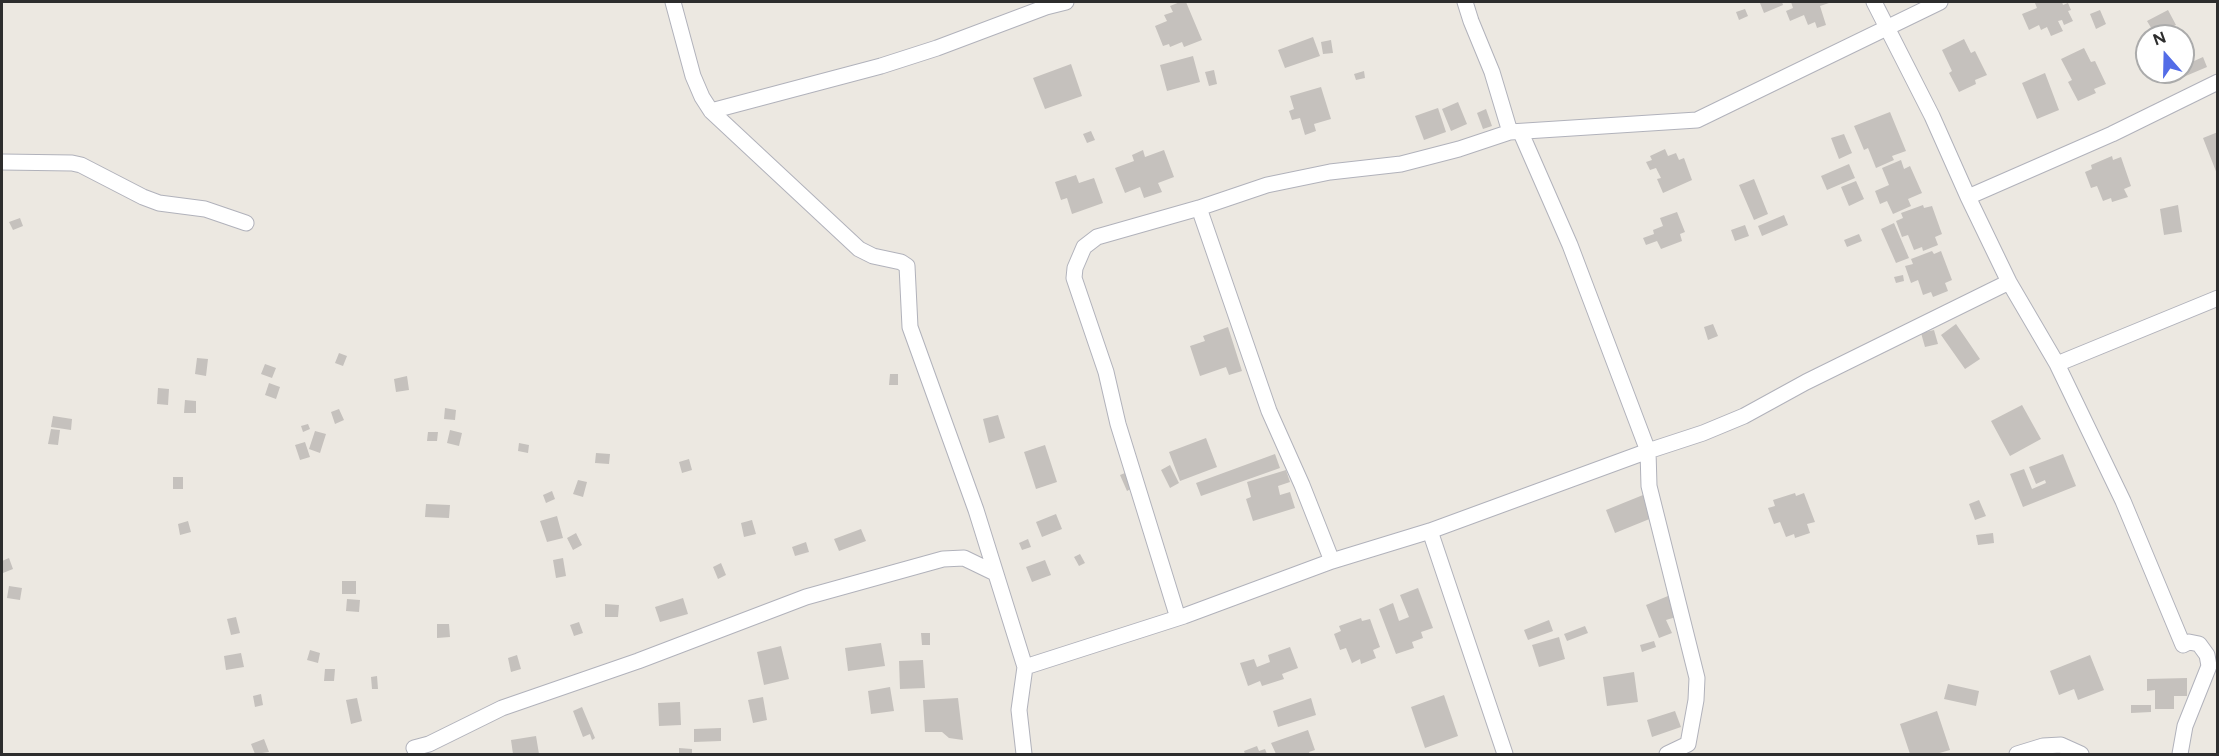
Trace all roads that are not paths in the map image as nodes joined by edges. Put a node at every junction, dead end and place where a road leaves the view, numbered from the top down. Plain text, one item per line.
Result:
1 (673, 2) edge
2 (1066, 2) edge
3 (1466, 2) edge
4 (1874, 2) edge
5 (1940, 2) edge
6 (1888, 28) junction
7 (2217, 82) edge
8 (711, 111) junction
9 (1516, 133) junction
10 (2, 162) edge
11 (1968, 196) junction
12 (1199, 208) junction
13 (246, 223) dead end
14 (2009, 282) junction
15 (2217, 298) edge
16 (2057, 364) junction
17 (1648, 451) junction
18 (1430, 531) junction
19 (1332, 561) junction
20 (995, 573) junction
21 (1178, 618) junction
22 (1025, 667) junction
23 (414, 748) dead end
24 (1690, 749) edge
25 (1024, 754) edge
26 (1505, 754) edge
27 (1667, 754) edge
28 (2017, 754) edge
29 (2081, 754) edge
30 (2180, 754) edge

1 - 8 street
2 - 8 street
3 - 9 street
4 - 6 street
5 - 6 street
6 - 9 street
6 - 11 street
7 - 11 street
8 - 20 street
9 - 12 street
9 - 17 street
10 - 13 street
11 - 14 street
12 - 19 street
12 - 21 street
14 - 16 street
14 - 17 street
15 - 16 street
16 - 30 street
17 - 18 street
17 - 24 street
18 - 19 street
18 - 26 street
19 - 21 street
20 - 22 street
20 - 23 street
21 - 22 street
22 - 25 street
24 - 27 street
28 - 29 street

